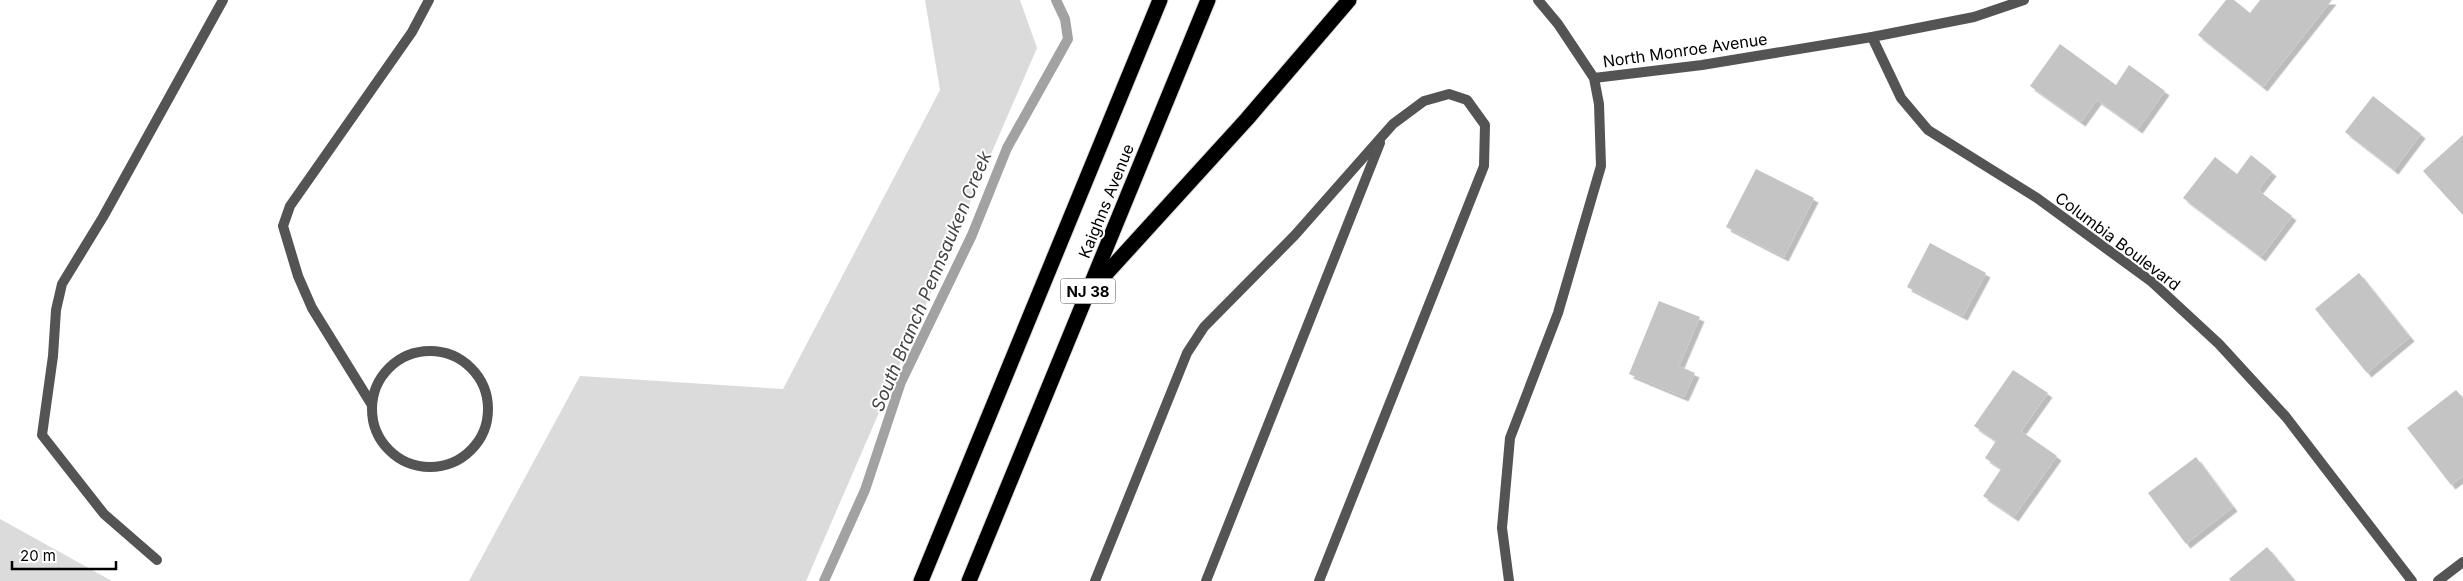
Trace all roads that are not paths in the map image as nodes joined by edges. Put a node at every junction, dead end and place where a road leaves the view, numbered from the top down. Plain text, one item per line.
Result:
1 (223, 0) edge
2 (429, 0) edge
3 (1160, 0) edge
4 (1208, 0) edge
5 (1349, 0) edge
6 (1538, 0) edge
7 (2024, 0) edge
8 (1872, 37) junction
9 (1594, 78) junction
10 (1383, 136) junction
11 (1086, 295) junction
12 (372, 404) junction
13 (157, 560) dead end
14 (2463, 562) edge
15 (1506, 580) edge
16 (921, 581) edge
17 (969, 581) edge
18 (1095, 581) edge
19 (1206, 581) edge
20 (1319, 581) edge
21 (2412, 581) edge
22 (2438, 581) edge

1 - 13 street
2 - 12 street
3 - 16 highway, Kaighns Avenue / NJ 38
4 - 11 highway, Kaighns Avenue / NJ 38
5 - 11 highway
6 - 9 street
7 - 8 street, North Monroe Avenue
8 - 9 street, North Monroe Avenue
8 - 21 street, Columbia Boulevard
9 - 15 street, North Monroe Avenue
10 - 18 street
10 - 19 street
10 - 20 street
11 - 17 highway, Kaighns Avenue / NJ 38
12 - 12 street
14 - 22 street

